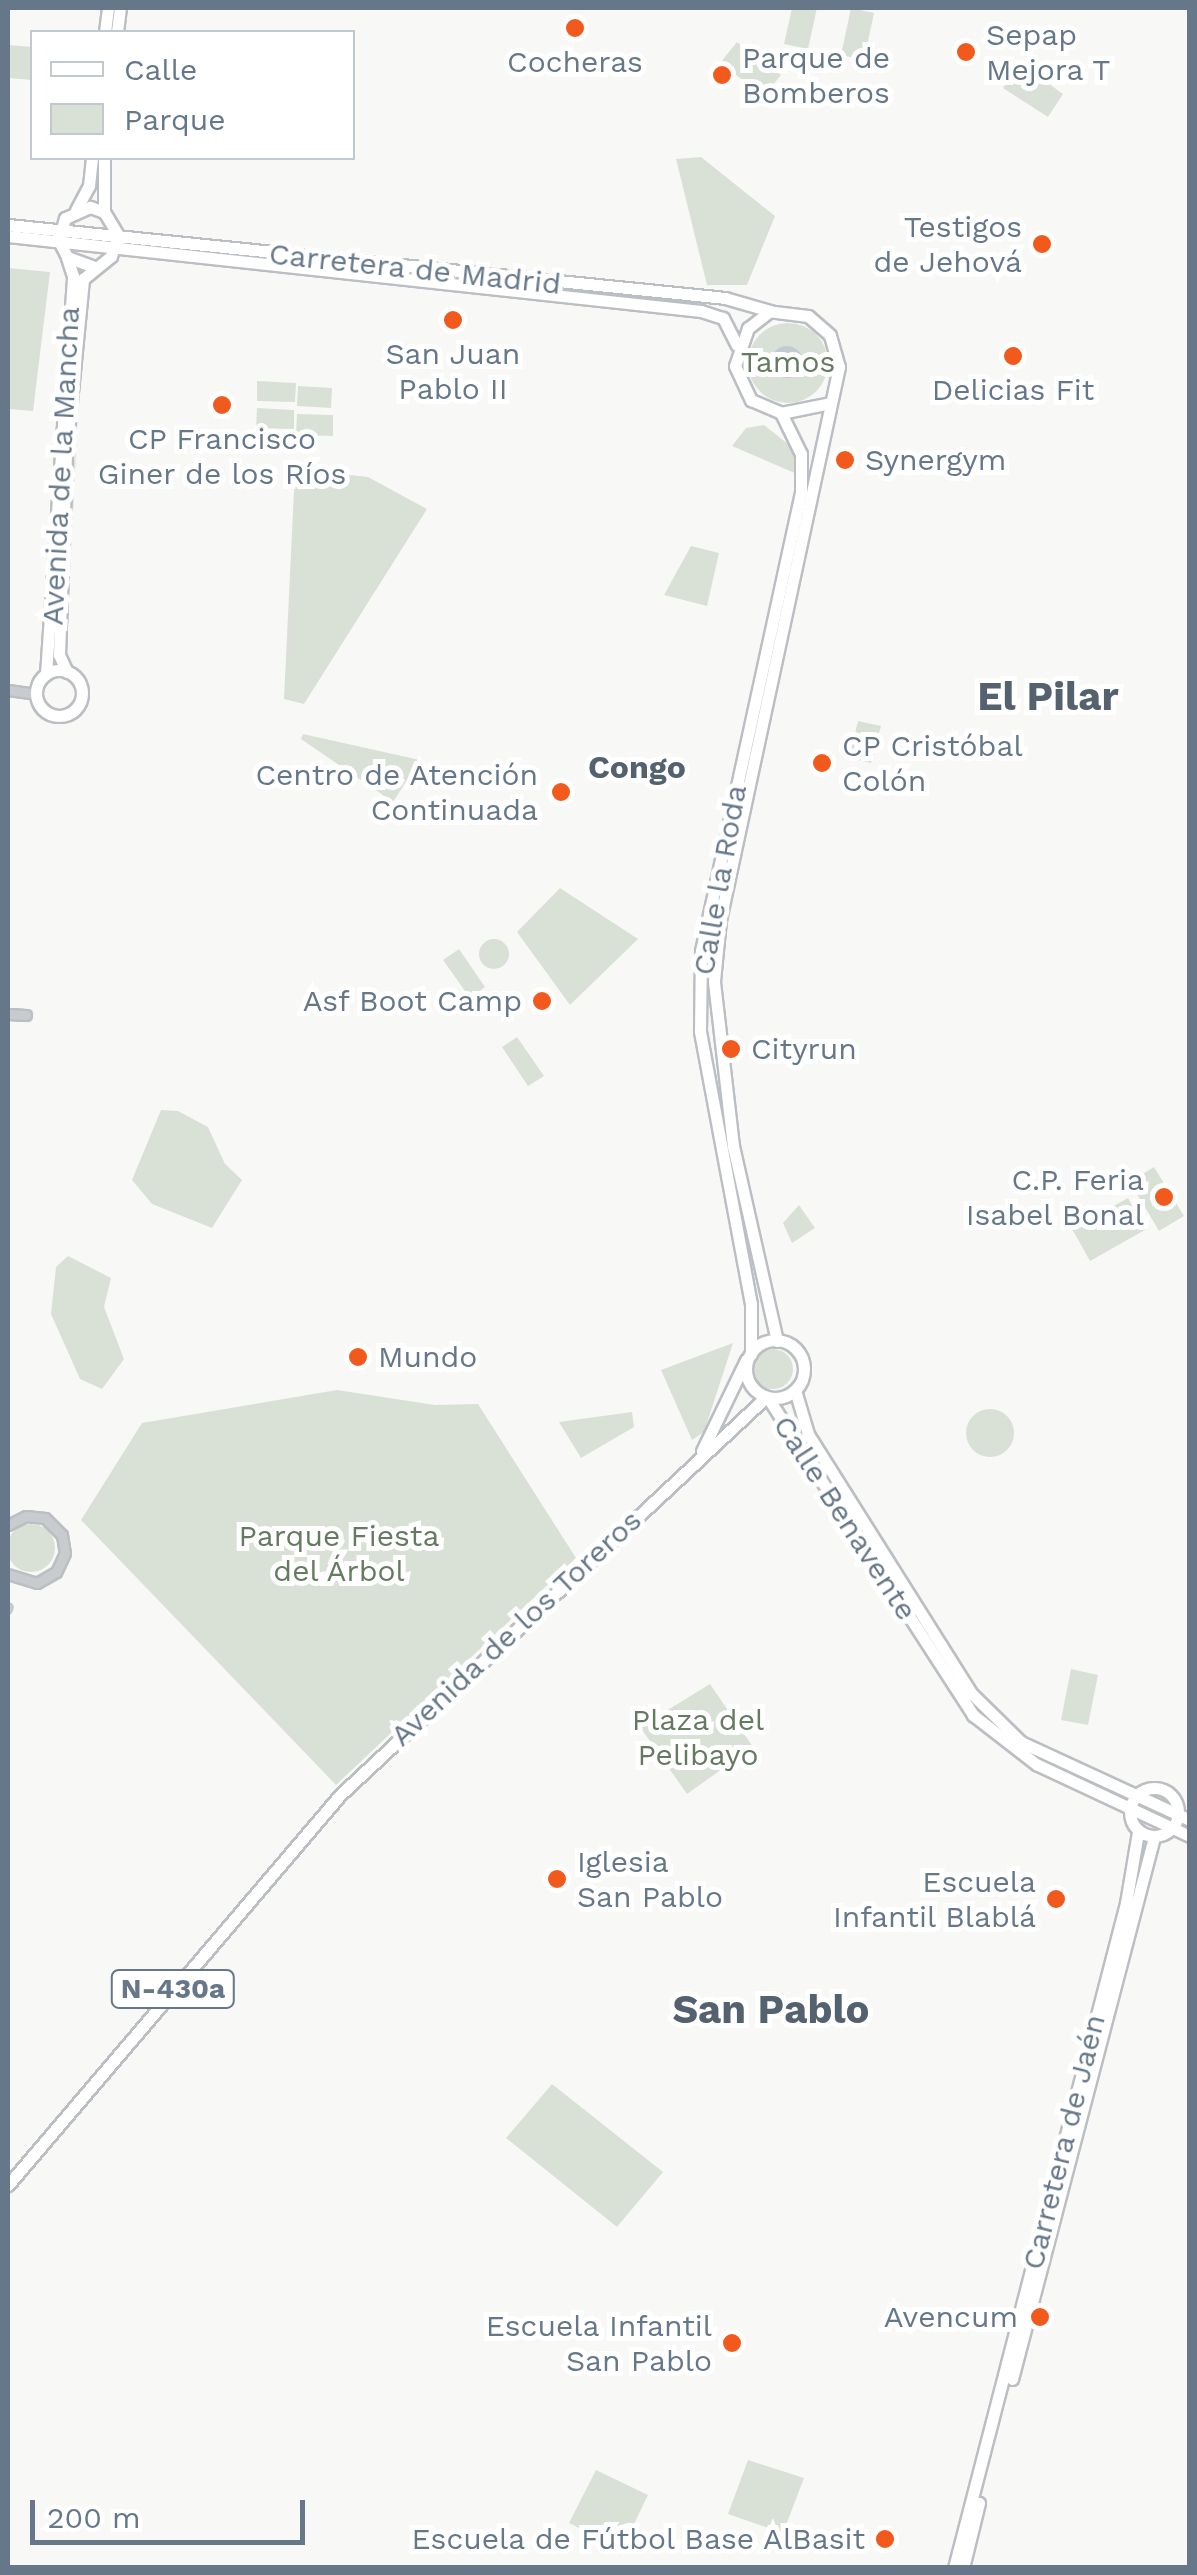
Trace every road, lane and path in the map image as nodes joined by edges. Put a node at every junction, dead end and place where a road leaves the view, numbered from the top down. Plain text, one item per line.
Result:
1 (92, 160) edge
2 (104, 160) edge
3 (76, 210) junction
4 (104, 212) junction
5 (8, 225) edge
6 (8, 236) edge
7 (59, 236) junction
8 (117, 241) junction
9 (67, 257) junction
10 (92, 266) junction
11 (770, 311) junction
12 (738, 345) junction
13 (830, 403) junction
14 (782, 413) junction
15 (67, 672) junction
16 (46, 674) junction
17 (8, 690) edge
18 (36, 694) junction
19 (8, 1014) edge
20 (26, 1015) dead end
21 (777, 1341) junction
22 (750, 1355) junction
23 (795, 1390) junction
24 (767, 1397) junction
25 (695, 1463) junction
26 (8, 1525) edge
27 (8, 1574) edge
28 (925, 1621) junction
29 (922, 1638) junction
30 (1135, 1798) junction
31 (1130, 1811) junction
32 (1183, 1818) edge
33 (1170, 1829) junction
34 (1138, 1832) junction
35 (1190, 1836) edge
36 (1154, 1837) junction
37 (1133, 1868) junction
38 (1133, 1918) junction
39 (1112, 1952) junction
40 (1118, 1975) junction
41 (8, 2185) edge
42 (954, 2568) edge
43 (962, 2568) edge

1 - 3 main road
2 - 4 main road
3 - 4 main road
3 - 7 main road
4 - 8 main road
5 - 7 main road
6 - 7 main road
7 - 8 main road, Carretera de Madrid
7 - 9 main road, Avenida de la Mancha
8 - 10 main road, Avenida de la Mancha
8 - 11 main road, Carretera de Madrid
8 - 12 main road, Carretera de Madrid
9 - 10 main road, Avenida de la Mancha
9 - 16 main road, Avenida de la Mancha
10 - 15 main road, Avenida de la Mancha
11 - 12 main road
11 - 13 main road
12 - 14 main road
13 - 14 main road
13 - 21 main road, Calle la Roda
14 - 22 main road, Calle la Roda
15 - 16 main road
15 - 18 main road
16 - 18 main road
17 - 18 street
19 - 20 street
21 - 22 main road
21 - 23 main road
22 - 24 main road
22 - 25 main road, Avenida de los Toreros
23 - 24 main road
23 - 28 main road, Calle Benavente
24 - 25 main road, Avenida de los Toreros
24 - 29 main road, Calle Benavente
25 - 41 main road, Avenida de los Toreros / N-430a
26 - 27 street
28 - 29 main road, Calle Benavente
28 - 30 main road, Calle Benavente
29 - 31 main road, Calle Benavente
30 - 31 main road
30 - 32 main road
30 - 32 main road
31 - 33 main road, Calle Benavente
31 - 34 main road
32 - 33 main road
33 - 35 main road, Calle Benavente
33 - 36 main road
34 - 36 main road
34 - 37 main road, Carretera de Jaén
36 - 38 main road, Carretera de Jaén
37 - 38 main road
37 - 39 main road, Carretera de Jaén
38 - 40 main road, Carretera de Jaén
39 - 40 main road
39 - 42 main road, Carretera de Jaén
40 - 43 main road, Carretera de Jaén

